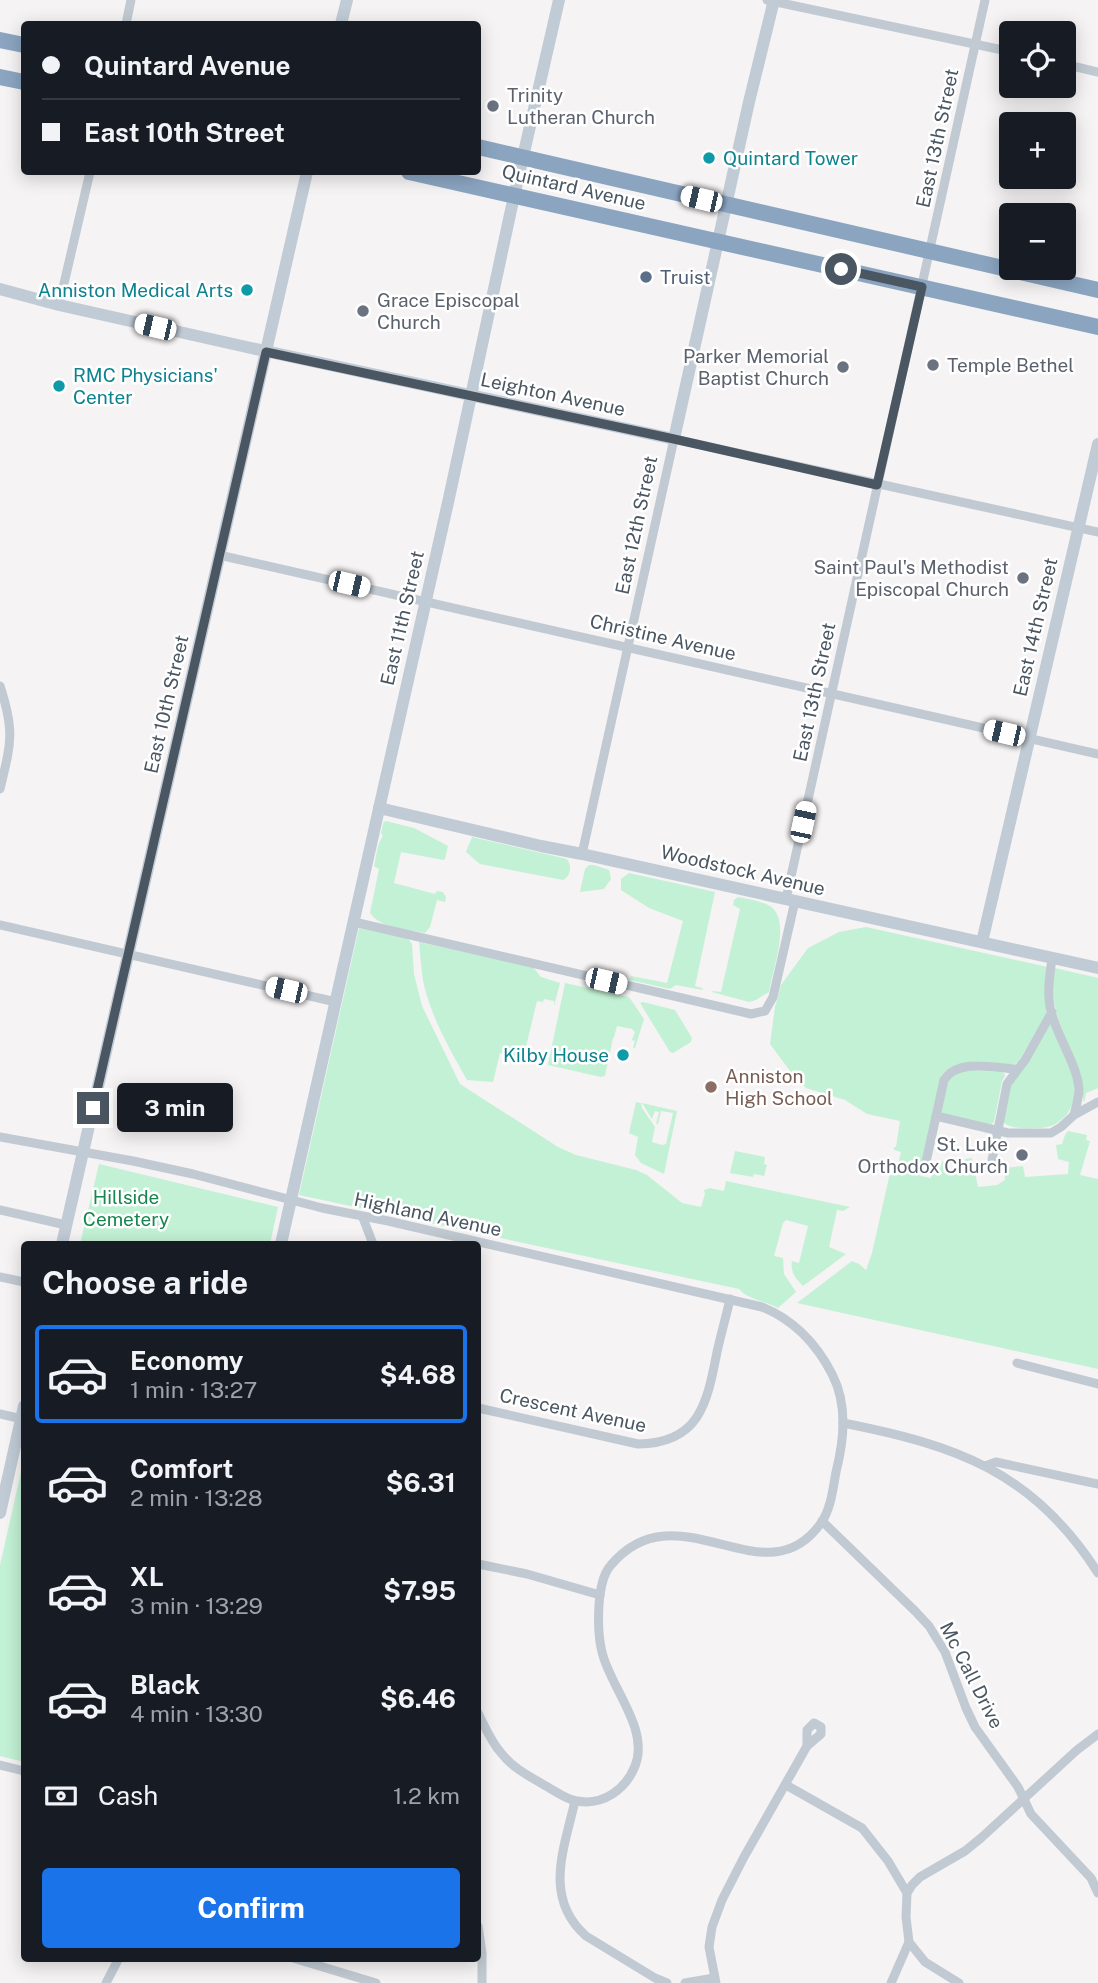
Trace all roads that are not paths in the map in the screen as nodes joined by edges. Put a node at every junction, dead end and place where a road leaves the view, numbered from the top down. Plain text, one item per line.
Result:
1 (131, 0) edge
2 (346, 0) edge
3 (559, 0) edge
4 (985, 0) edge
5 (772, 1) edge
6 (127, 21) edge
7 (342, 21) edge
8 (0, 40) edge
9 (21, 44) edge
10 (975, 44) junction
11 (999, 49) edge
12 (1076, 67) edge
13 (1098, 72) edge
14 (0, 77) edge
15 (21, 81) edge
16 (481, 147) edge
17 (523, 157) junction
18 (89, 175) edge
19 (306, 175) edge
20 (423, 175) edge
21 (514, 196) junction
22 (727, 205) junction
23 (719, 241) junction
24 (929, 251) junction
25 (922, 287) junction
26 (0, 289) edge
27 (1098, 290) edge
28 (59, 305) junction
29 (1098, 327) edge
30 (266, 352) junction
31 (471, 396) junction
32 (674, 439) junction
33 (1098, 444) edge
34 (877, 485) junction
35 (1078, 528) junction
36 (1098, 532) edge
37 (219, 555) junction
38 (425, 602) junction
39 (628, 648) junction
40 (0, 686) edge
41 (831, 694) junction
42 (1029, 739) junction
43 (1098, 754) edge
44 (0, 789) edge
45 (379, 808) junction
46 (583, 854) junction
47 (791, 900) junction
48 (354, 922) junction
49 (0, 925) edge
50 (982, 942) junction
51 (128, 955) junction
52 (1052, 958) junction
53 (1098, 968) edge
54 (336, 1002) junction
55 (1052, 1012) junction
56 (1017, 1069) junction
57 (1098, 1102) edge
58 (1074, 1115) junction
59 (936, 1116) junction
60 (997, 1131) junction
61 (0, 1137) edge
62 (83, 1153) junction
63 (992, 1160) dead end
64 (926, 1162) dead end
65 (291, 1199) junction
66 (0, 1210) edge
67 (363, 1217) junction
68 (66, 1224) junction
69 (63, 1241) edge
70 (282, 1241) edge
71 (372, 1241) edge
72 (476, 1241) edge
73 (481, 1242) edge
74 (0, 1277) edge
75 (21, 1281) edge
76 (730, 1299) junction
77 (1017, 1363) dead end
78 (1098, 1384) edge
79 (481, 1409) edge
80 (21, 1412) edge
81 (0, 1414) edge
82 (21, 1421) edge
83 (843, 1423) junction
84 (985, 1466) junction
85 (1098, 1484) edge
86 (0, 1513) edge
87 (822, 1521) junction
88 (481, 1565) edge
89 (1098, 1573) edge
90 (600, 1595) junction
91 (481, 1719) edge
92 (1098, 1734) edge
93 (807, 1746) dead end
94 (0, 1765) edge
95 (21, 1770) edge
96 (786, 1785) junction
97 (1023, 1798) junction
98 (575, 1801) junction
99 (907, 1893) junction
100 (1098, 1893) edge
101 (909, 1942) junction
102 (481, 1946) edge
103 (117, 1962) edge
104 (306, 1962) edge
105 (715, 1980) edge
106 (106, 1983) edge
107 (376, 1983) edge
108 (482, 1983) edge
109 (667, 1983) edge
110 (685, 1983) edge
111 (891, 1983) edge
112 (958, 1983) edge

1 - 6 street
2 - 7 street
3 - 17 street, East 11th Street
4 - 10 street, East 13th Street
5 - 10 street
5 - 22 street, East 12th Street
8 - 9 highway
10 - 11 street
10 - 24 street, East 13th Street
12 - 13 street
14 - 15 highway
16 - 17 highway, Quintard Avenue
17 - 21 street, East 11th Street
17 - 22 highway, Quintard Avenue
18 - 28 street
19 - 30 street, East 10th Street
20 - 21 highway, Quintard Avenue
21 - 23 highway, Quintard Avenue
21 - 31 street, East 11th Street
22 - 23 street, East 12th Street
22 - 24 highway, Quintard Avenue
23 - 25 highway, Quintard Avenue
23 - 32 street, East 12th Street
24 - 25 street, East 13th Street
24 - 27 highway, Quintard Avenue
25 - 29 highway, Quintard Avenue
25 - 34 street, East 13th Street
26 - 28 street, Leighton Avenue
28 - 30 street, Leighton Avenue
30 - 31 street, Leighton Avenue
30 - 37 street, East 10th Street
31 - 32 street, Leighton Avenue
31 - 38 street, East 11th Street
32 - 34 street, Leighton Avenue
32 - 39 street, East 12th Street
33 - 35 street, East 14th Street
34 - 35 street, Leighton Avenue
34 - 41 street, East 13th Street
35 - 36 street, Leighton Avenue
35 - 42 street, East 14th Street
37 - 38 street, Christine Avenue
37 - 51 street, East 10th Street
38 - 39 street, Christine Avenue
38 - 45 street, East 11th Street
39 - 41 street, Christine Avenue
39 - 46 street, East 12th Street
40 - 44 street
41 - 42 street, Christine Avenue
41 - 47 street, East 13th Street
42 - 43 street, Christine Avenue
42 - 50 street, East 14th Street
45 - 46 street, Woodstock Avenue
45 - 48 street, East 11th Street
46 - 47 street, Woodstock Avenue
47 - 48 street, East 13th Street
47 - 50 street, Woodstock Avenue
48 - 54 street, East 11th Street
49 - 51 street
50 - 52 street, Woodstock Avenue
51 - 54 street
51 - 62 street, East 10th Street
52 - 53 street, Woodstock Avenue
52 - 55 street
54 - 65 street, East 11th Street
55 - 56 street
55 - 58 street
56 - 59 street
56 - 60 street
57 - 58 street
58 - 60 street
59 - 60 street
59 - 64 street
60 - 63 street
61 - 62 street, Highland Avenue
62 - 65 street, Highland Avenue
62 - 68 street, East 10th Street
65 - 67 street, Highland Avenue
65 - 70 street, East 11th Street
66 - 68 street
67 - 71 street
67 - 72 street, Highland Avenue
68 - 69 street, East 10th Street
73 - 76 street, Highland Avenue
74 - 75 street
76 - 79 street, Crescent Avenue
76 - 83 street, Highland Avenue
77 - 78 street
80 - 81 street
82 - 86 street
83 - 84 street
83 - 87 street, Highland Avenue
84 - 85 street
84 - 89 street
87 - 90 street
87 - 97 street, Mc Call Drive
88 - 90 street
90 - 98 street
91 - 98 street
92 - 97 street
93 - 96 street
94 - 95 street
96 - 99 street
96 - 105 street
97 - 99 street
97 - 100 street, Mc Call Drive
98 - 109 street
99 - 101 street
101 - 111 street
101 - 112 street
102 - 108 street
103 - 106 street
104 - 107 street
105 - 110 street

